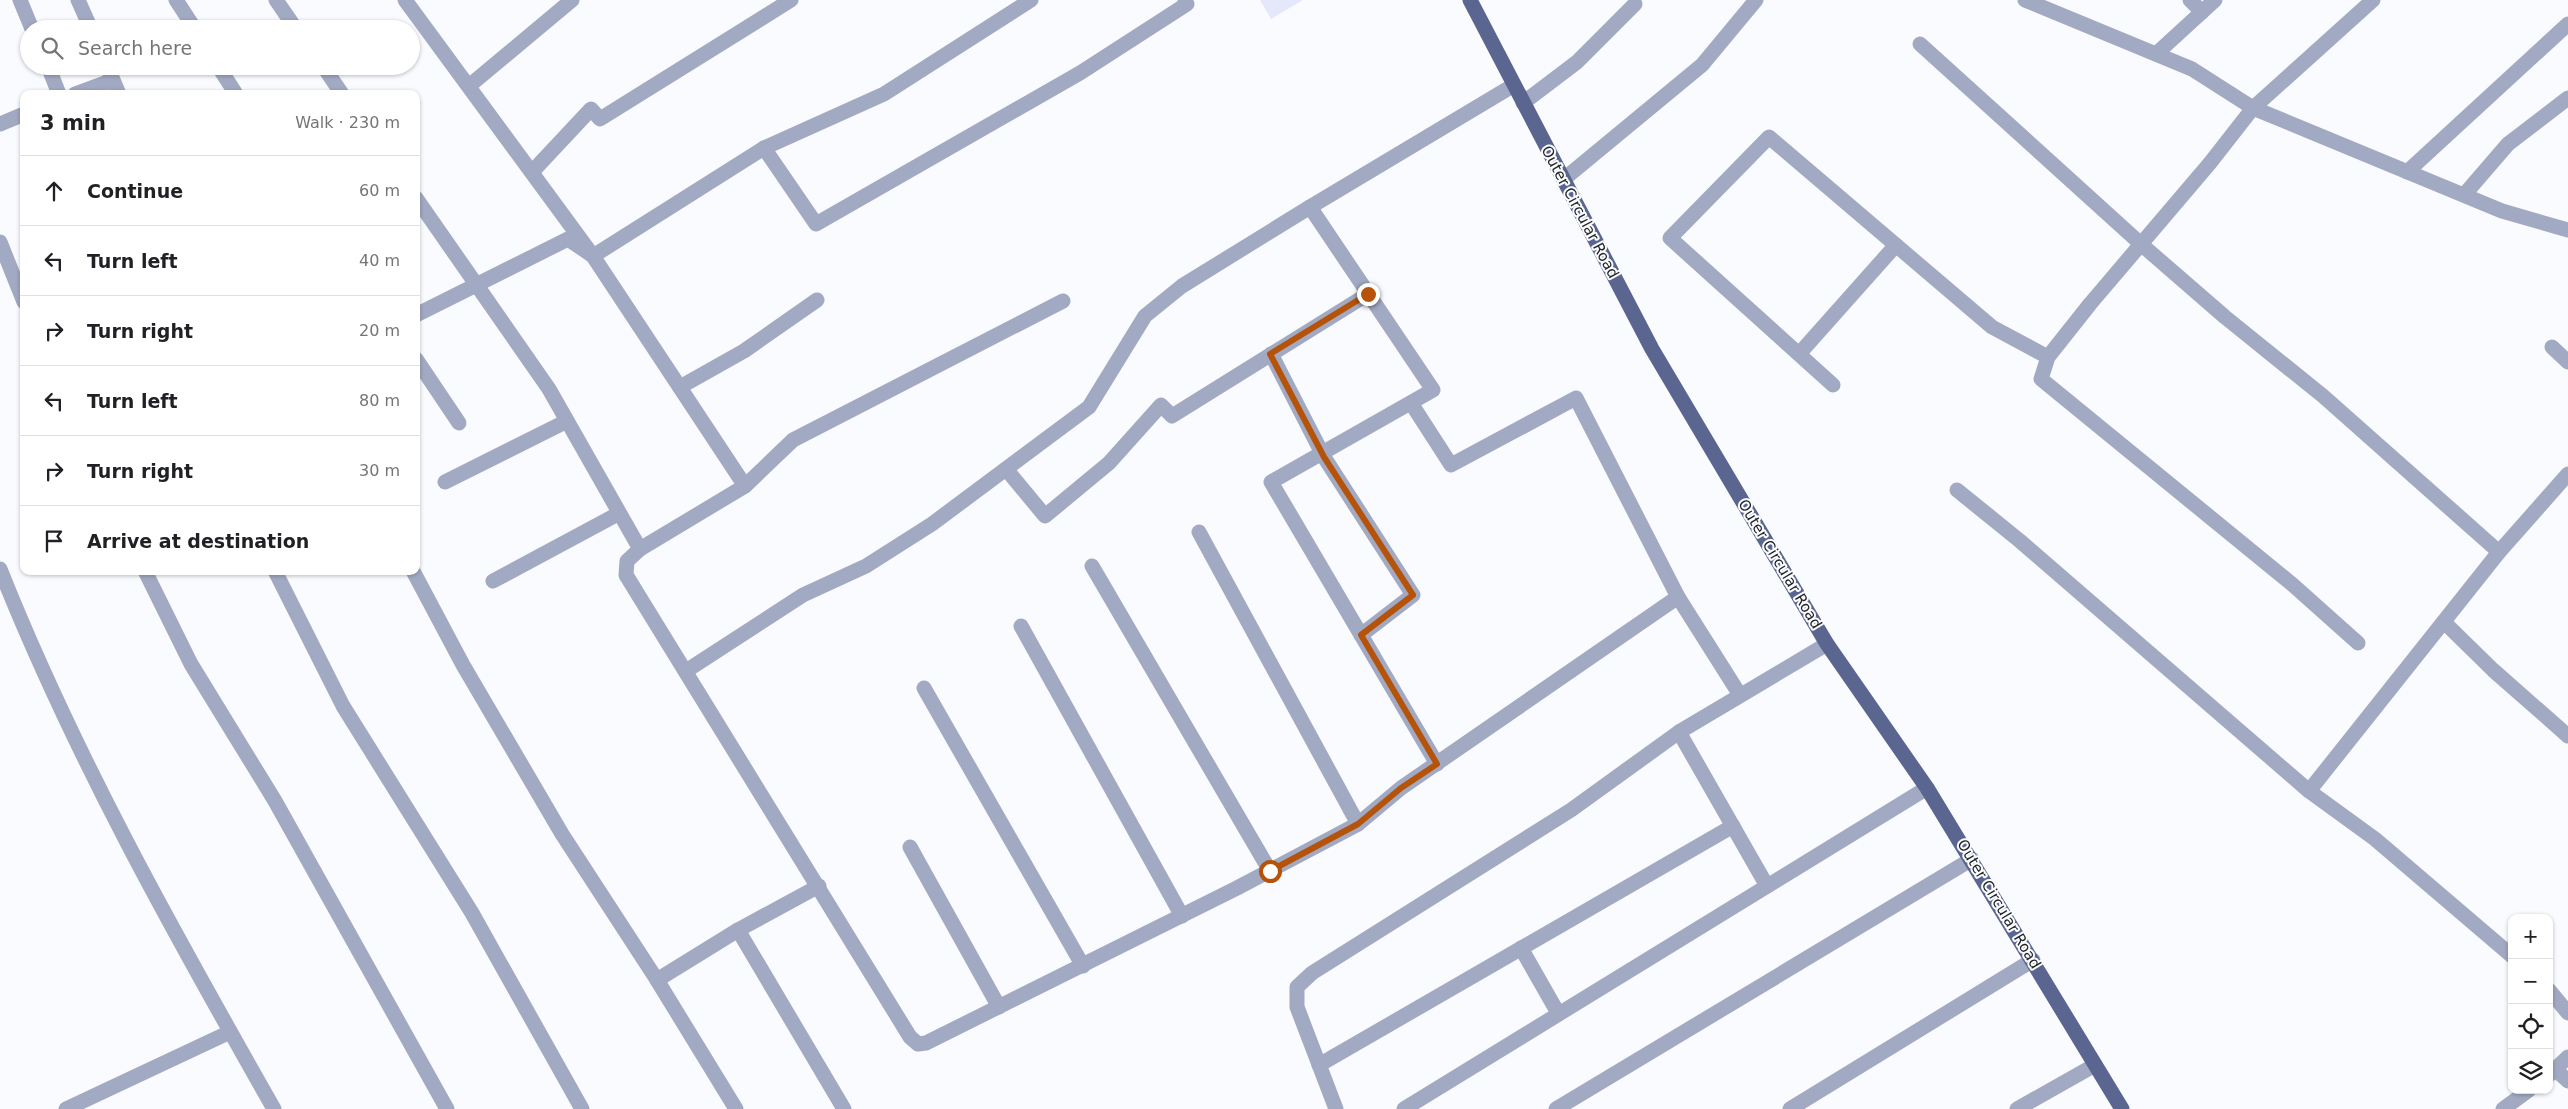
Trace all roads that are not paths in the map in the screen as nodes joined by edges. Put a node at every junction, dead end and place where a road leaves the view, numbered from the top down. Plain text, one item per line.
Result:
1 (20, 0) edge
2 (78, 0) edge
3 (176, 0) edge
4 (276, 0) edge
5 (405, 0) edge
6 (572, 0) edge
7 (792, 0) edge
8 (1031, 0) edge
9 (1185, 0) edge
10 (1470, 0) edge
11 (1756, 0) edge
12 (2025, 0) edge
13 (2190, 0) edge
14 (2214, 0) edge
15 (2373, 0) edge
16 (1635, 4) dead end
17 (2202, 12) junction
18 (28, 20) edge
19 (86, 20) edge
20 (189, 20) edge
21 (290, 20) edge
22 (420, 20) edge
23 (420, 20) edge
24 (2568, 24) edge
25 (1920, 44) dead end
26 (2156, 54) junction
27 (52, 75) edge
28 (107, 75) edge
29 (111, 75) edge
30 (224, 75) edge
31 (329, 75) edge
32 (1514, 85) junction
33 (469, 86) junction
34 (57, 90) edge
35 (82, 90) edge
36 (117, 90) edge
37 (233, 90) edge
38 (339, 90) edge
39 (2568, 98) edge
40 (1523, 103) junction
41 (2253, 108) junction
42 (20, 116) edge
43 (0, 124) edge
44 (764, 148) junction
45 (532, 172) junction
46 (2408, 172) junction
47 (1564, 179) junction
48 (2464, 195) junction
49 (420, 204) edge
50 (1310, 207) junction
51 (2568, 230) edge
52 (0, 242) edge
53 (1896, 245) junction
54 (2142, 245) junction
55 (593, 256) junction
56 (477, 284) junction
57 (20, 292) edge
58 (1368, 294) junction
59 (817, 300) dead end
60 (1063, 302) dead end
61 (420, 312) edge
62 (2552, 347) dead end
63 (1270, 354) junction
64 (1799, 354) junction
65 (2048, 357) junction
66 (2568, 362) edge
67 (420, 365) edge
68 (1833, 385) dead end
69 (680, 387) junction
70 (1411, 402) junction
71 (567, 421) junction
72 (459, 423) dead end
73 (1322, 453) junction
74 (1006, 469) junction
75 (2568, 474) edge
76 (445, 482) dead end
77 (745, 486) junction
78 (1957, 490) dead end
79 (618, 514) junction
80 (1199, 532) dead end
81 (640, 549) junction
82 (2499, 552) junction
83 (1092, 566) dead end
84 (0, 569) edge
85 (147, 575) edge
86 (277, 575) edge
87 (415, 575) edge
88 (492, 581) dead end
89 (1678, 597) junction
90 (2444, 622) junction
91 (1021, 626) dead end
92 (1361, 635) junction
93 (2358, 642) dead end
94 (1827, 644) junction
95 (686, 671) junction
96 (924, 688) dead end
97 (1740, 695) junction
98 (1680, 732) junction
99 (2568, 736) edge
100 (1437, 764) junction
101 (1928, 788) junction
102 (2309, 791) junction
103 (1358, 824) junction
104 (1733, 826) junction
105 (910, 847) dead end
106 (1972, 859) junction
107 (1270, 871) junction
108 (819, 886) junction
109 (1767, 886) junction
110 (1182, 916) junction
111 (738, 930) junction
112 (1521, 948) junction
113 (2508, 953) edge
114 (2033, 960) junction
115 (1083, 966) junction
116 (657, 980) junction
117 (2553, 995) edge
118 (999, 1008) junction
119 (2568, 1013) edge
120 (1558, 1014) junction
121 (230, 1032) junction
122 (2568, 1057) edge
123 (1319, 1065) junction
124 (2095, 1065) junction
125 (2553, 1073) edge
126 (2568, 1081) edge
127 (2523, 1094) edge
128 (66, 1109) edge
129 (274, 1109) edge
130 (447, 1109) edge
131 (582, 1109) edge
132 (736, 1109) edge
133 (844, 1109) edge
134 (1336, 1109) edge
135 (1404, 1109) edge
136 (1556, 1109) edge
137 (1790, 1109) edge
138 (2017, 1109) edge
139 (2122, 1109) edge
140 (2502, 1109) edge

1 - 18 street
2 - 19 street
3 - 20 street
4 - 21 street
5 - 23 street
6 - 33 street
7 - 45 street
8 - 44 street
9 - 44 street
10 - 32 main road, Outer Circular Road
11 - 47 street
12 - 26 street
13 - 17 street
14 - 17 street
15 - 41 street
16 - 40 street
17 - 26 street
22 - 33 street
24 - 46 street
25 - 54 street
26 - 41 street
27 - 34 street
28 - 35 street
29 - 36 street
30 - 37 street
31 - 38 street
32 - 40 main road, Outer Circular Road
32 - 50 street
33 - 45 street
39 - 48 street
40 - 47 main road, Outer Circular Road
41 - 46 street
41 - 54 street
42 - 43 street
44 - 55 street
45 - 55 street
46 - 48 street
47 - 94 main road, Outer Circular Road
48 - 51 street
49 - 56 street
50 - 58 street
50 - 74 street
52 - 57 street
53 - 64 street
53 - 64 street
53 - 65 street
54 - 65 street
54 - 82 street
55 - 56 street
55 - 69 street
56 - 61 street
56 - 71 street
58 - 63 street
58 - 70 street
59 - 69 street
60 - 77 street
62 - 66 street
63 - 73 street
63 - 74 street
64 - 68 street
65 - 93 street
67 - 72 street
69 - 77 street
70 - 73 street
70 - 89 street
71 - 76 street
71 - 79 street
73 - 92 street
73 - 92 street
74 - 95 street
75 - 82 street
77 - 81 street
78 - 102 street
79 - 81 street
79 - 88 street
80 - 103 street
81 - 95 street
82 - 90 street
83 - 107 street
84 - 121 street
85 - 130 street
86 - 131 street
87 - 116 street
89 - 97 street
89 - 100 street
90 - 99 street
90 - 102 street
91 - 110 street
92 - 100 street
94 - 97 street
94 - 101 main road, Outer Circular Road
95 - 108 street
96 - 115 street
97 - 98 street
98 - 104 street
98 - 123 street
100 - 103 street
101 - 106 main road, Outer Circular Road
101 - 109 street
102 - 113 street
103 - 107 street
104 - 109 street
104 - 112 street
105 - 118 street
106 - 114 main road, Outer Circular Road
106 - 136 street
107 - 110 street
108 - 111 street
108 - 118 street
109 - 120 street
110 - 115 street
111 - 116 street
111 - 133 street
112 - 120 street
112 - 123 street
114 - 124 main road, Outer Circular Road
114 - 137 street
115 - 118 street
116 - 132 street
117 - 119 street
120 - 135 street
121 - 128 street
121 - 129 street
122 - 125 street
123 - 134 street
124 - 138 street
124 - 139 main road, Outer Circular Road
125 - 126 street
127 - 140 street

